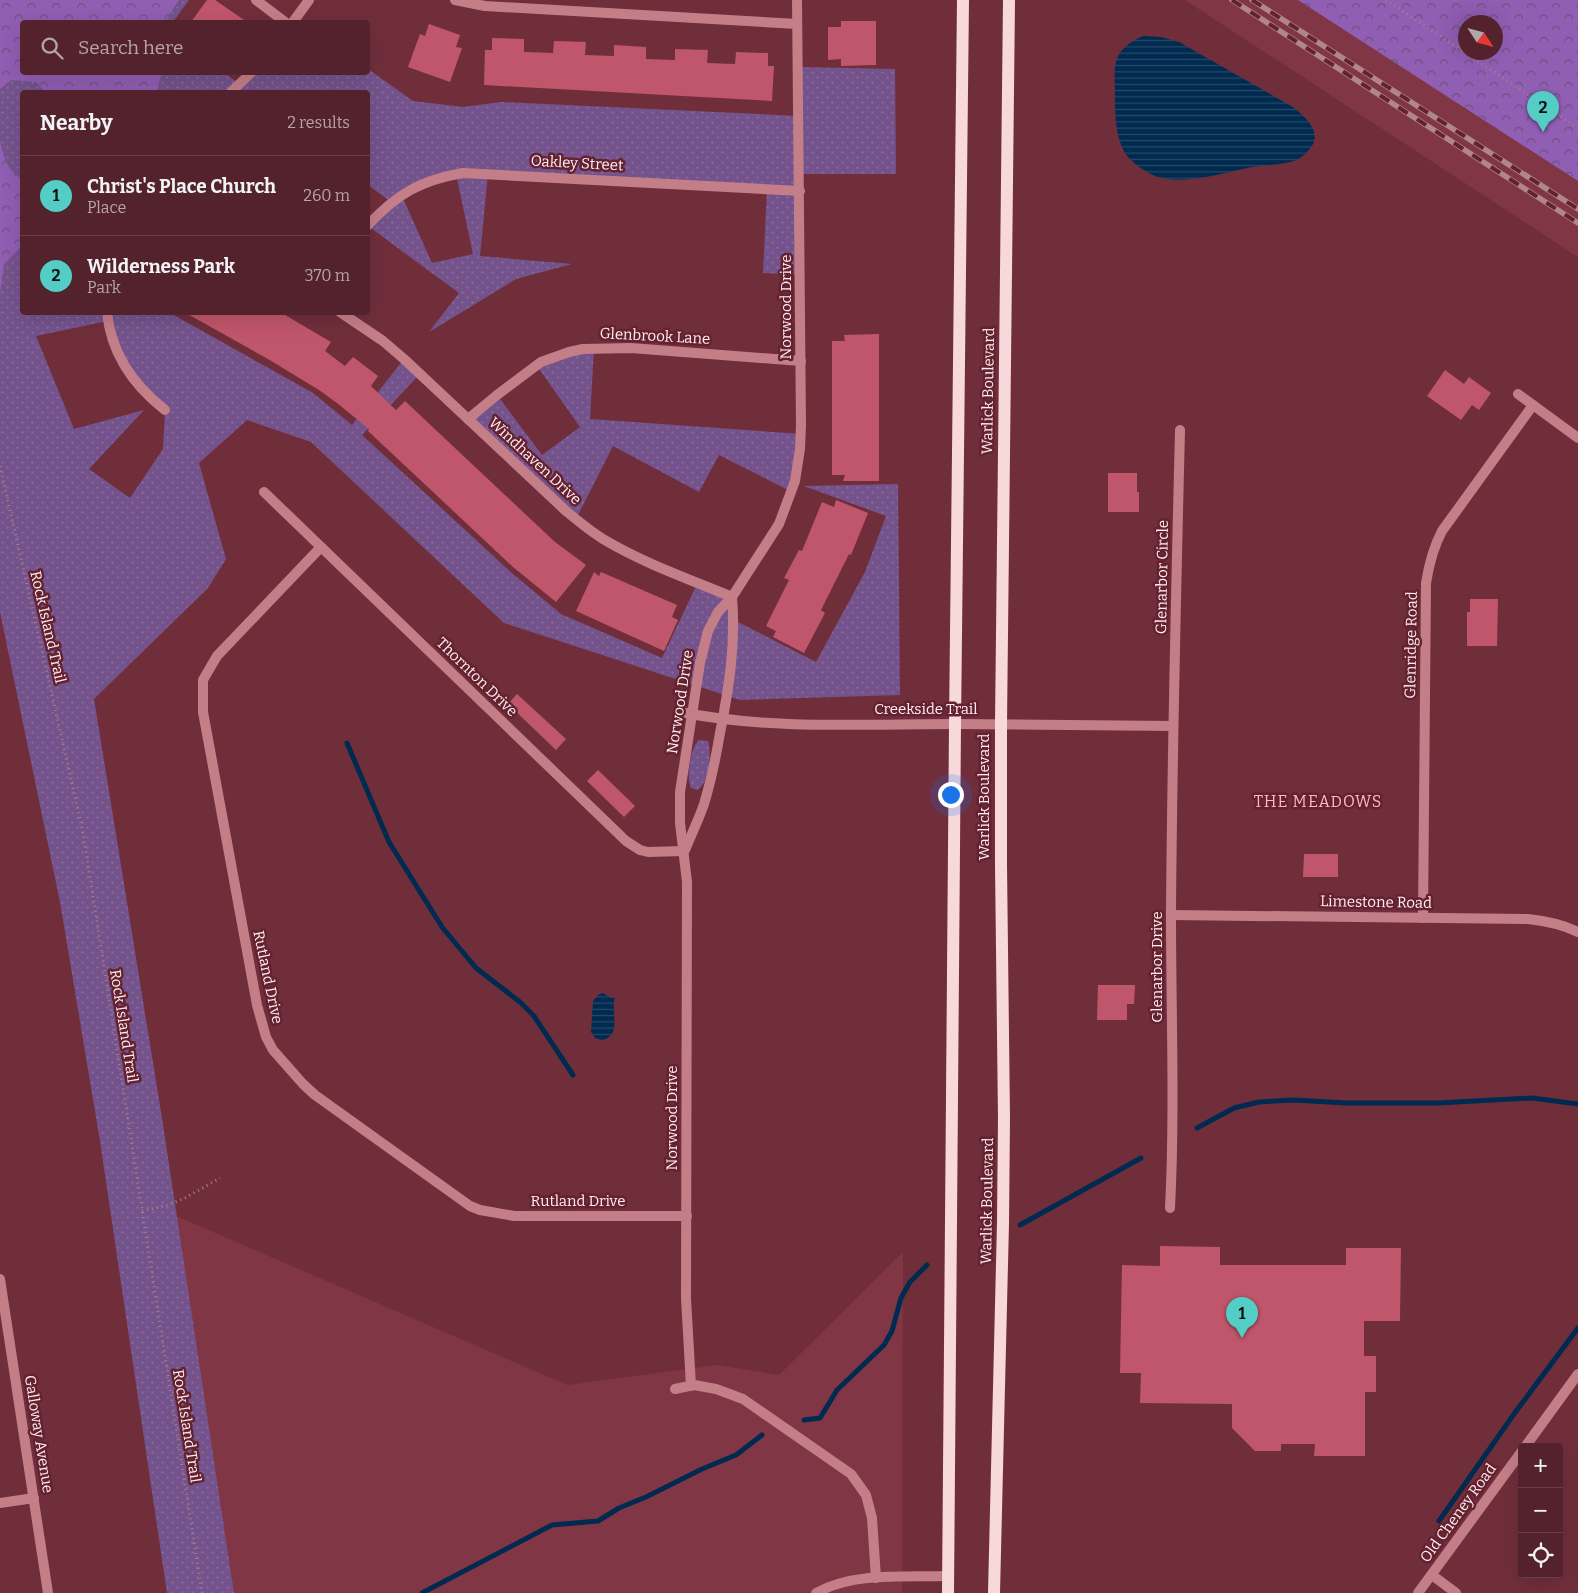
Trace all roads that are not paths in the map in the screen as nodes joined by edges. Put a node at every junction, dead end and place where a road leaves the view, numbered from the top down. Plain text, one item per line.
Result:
1 (256, 0) edge
2 (309, 0) edge
3 (455, 0) edge
4 (797, 0) edge
5 (963, 0) edge
6 (1009, 0) edge
7 (282, 20) edge
8 (294, 20) edge
9 (797, 24) junction
10 (249, 75) edge
11 (233, 90) edge
12 (800, 191) junction
13 (370, 222) edge
14 (108, 315) edge
15 (344, 315) edge
16 (801, 362) junction
17 (1518, 394) dead end
18 (1532, 405) junction
19 (165, 410) dead end
20 (468, 419) junction
21 (1180, 430) dead end
22 (1578, 438) edge
23 (264, 492) dead end
24 (321, 547) junction
25 (732, 597) junction
26 (680, 712) dead end
27 (693, 714) junction
28 (723, 719) junction
29 (955, 724) junction
30 (1001, 724) junction
31 (1173, 726) junction
32 (684, 851) junction
33 (1171, 915) junction
34 (1423, 918) junction
35 (1578, 932) edge
36 (1170, 1208) dead end
37 (687, 1216) junction
38 (0, 1279) edge
39 (1578, 1374) edge
40 (690, 1386) junction
41 (675, 1389) dead end
42 (1528, 1443) edge
43 (1518, 1457) edge
44 (34, 1498) junction
45 (0, 1503) edge
46 (1432, 1575) junction
47 (948, 1576) junction
48 (876, 1578) junction
49 (48, 1593) edge
50 (816, 1593) edge
51 (948, 1593) edge
52 (994, 1593) edge
53 (1418, 1593) edge
54 (1456, 1593) edge

1 - 7 street
2 - 8 street
3 - 9 street
4 - 9 street, Norwood Drive
5 - 29 main road, Warlick Boulevard
6 - 30 main road, Warlick Boulevard
9 - 12 street, Norwood Drive
10 - 11 street
12 - 13 street, Oakley Street
12 - 16 street, Norwood Drive
14 - 19 street
15 - 20 street, Windhaven Drive
16 - 20 street, Glenbrook Lane
16 - 25 street, Norwood Drive
17 - 18 street
18 - 22 street
18 - 34 street, Glenridge Road
20 - 25 street, Windhaven Drive
21 - 31 street, Glenarbor Circle
23 - 24 street, Thornton Drive
24 - 32 street, Thornton Drive
24 - 37 street, Rutland Drive
25 - 27 street, Norwood Drive
25 - 28 street, Norwood Drive
26 - 27 street, Creekside Trail
27 - 28 street, Creekside Trail
27 - 32 street, Norwood Drive
28 - 29 street, Creekside Trail
28 - 32 street, Norwood Drive
29 - 30 street, Creekside Trail
29 - 47 main road, Warlick Boulevard
30 - 31 street, Creekside Trail
30 - 52 main road, Warlick Boulevard
31 - 33 street, Glenarbor Drive
32 - 37 street, Norwood Drive
33 - 34 street, Limestone Road
33 - 36 street, Glenarbor Drive
34 - 35 street, Limestone Road
37 - 40 street, Norwood Drive
38 - 44 street, Galloway Avenue
39 - 42 street
40 - 41 street
40 - 48 street
43 - 46 street, Old Cheney Road
44 - 45 street
44 - 49 street, Galloway Avenue
46 - 53 street, Old Cheney Road
46 - 54 street
47 - 48 street
47 - 51 main road, Warlick Boulevard
48 - 50 street

